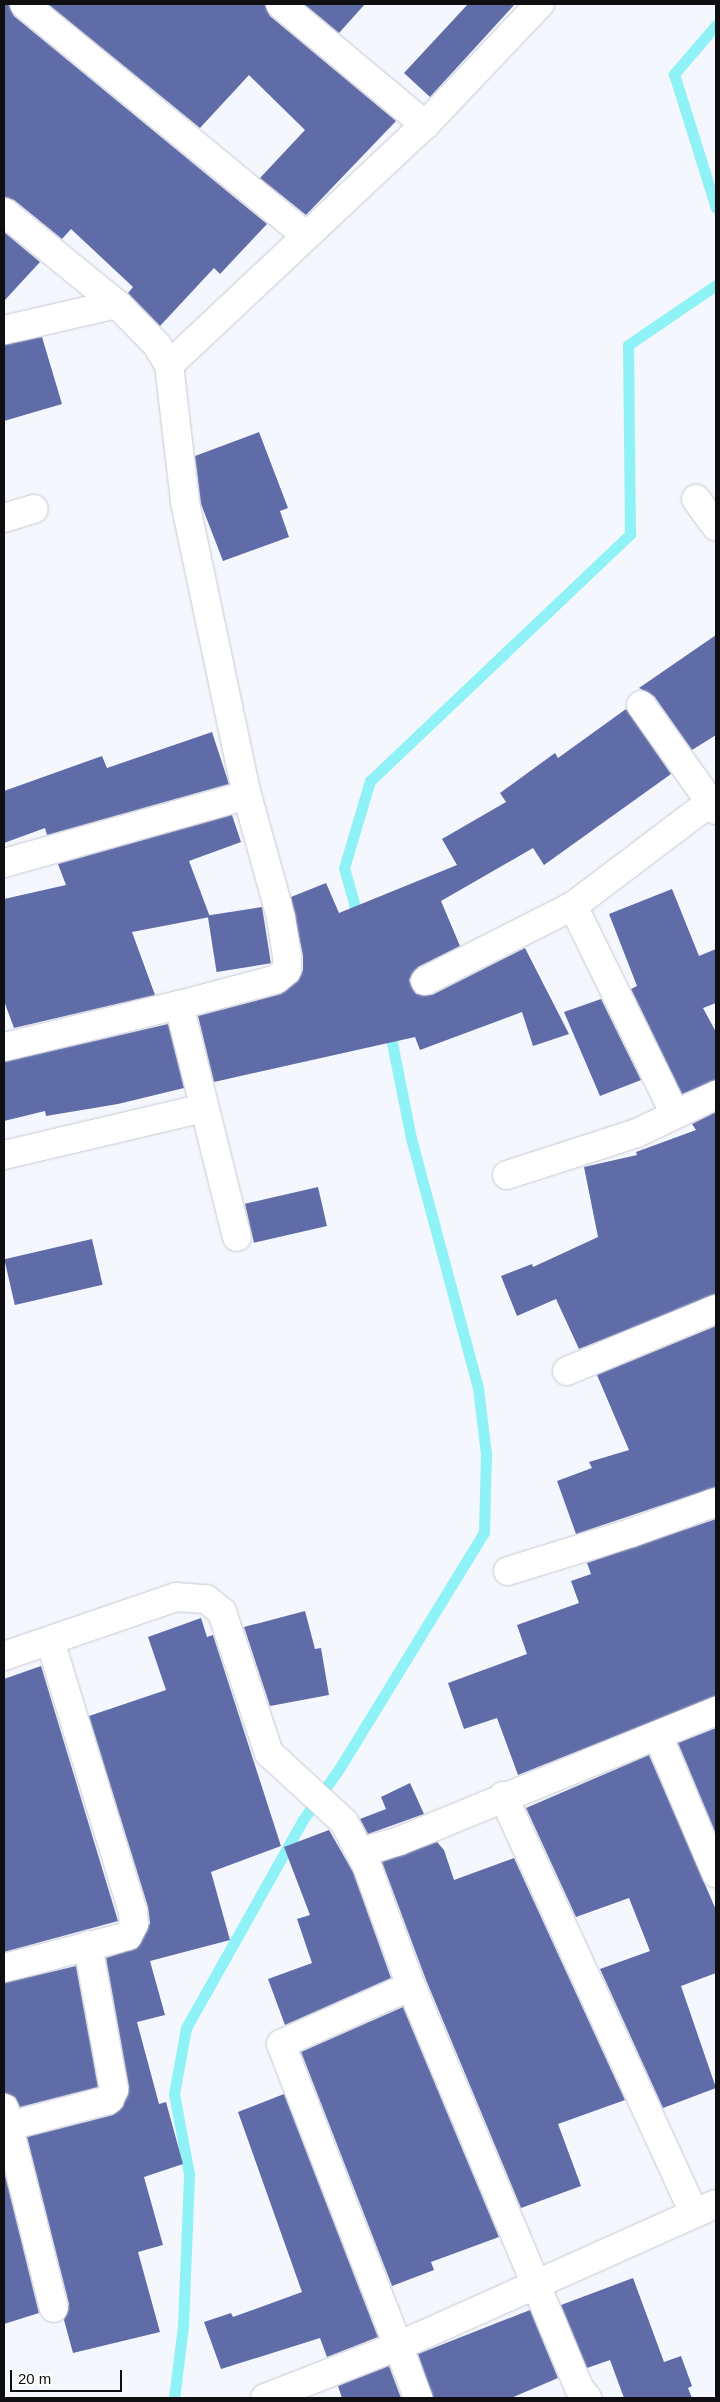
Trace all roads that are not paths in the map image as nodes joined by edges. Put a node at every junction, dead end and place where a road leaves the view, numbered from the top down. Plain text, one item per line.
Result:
1 (24, 4) edge
2 (540, 4) edge
3 (288, 6) edge
4 (425, 124) junction
5 (4, 212) edge
6 (305, 235) junction
7 (117, 304) junction
8 (4, 330) edge
9 (169, 365) junction
10 (696, 499) dead end
11 (34, 509) dead end
12 (4, 518) edge
13 (716, 527) edge
14 (641, 705) dead end
15 (247, 794) junction
16 (715, 803) edge
17 (4, 863) edge
18 (573, 906) junction
19 (425, 981) dead end
20 (179, 1005) junction
21 (4, 1047) edge
22 (716, 1095) edge
23 (204, 1108) junction
24 (676, 1114) junction
25 (4, 1155) edge
26 (507, 1175) dead end
27 (237, 1237) dead end
28 (716, 1309) edge
29 (567, 1371) dead end
30 (716, 1502) edge
31 (508, 1571) dead end
32 (50, 1641) junction
33 (4, 1656) edge
34 (716, 1710) edge
35 (658, 1736) junction
36 (503, 1796) junction
37 (361, 1852) junction
38 (716, 1873) edge
39 (88, 1945) junction
40 (4, 1968) edge
41 (412, 1986) junction
42 (6, 2117) edge
43 (705, 2208) edge
44 (537, 2286) junction
45 (54, 2308) dead end
46 (396, 2347) junction
47 (265, 2398) edge
48 (418, 2398) edge
49 (586, 2398) edge

1 - 6 street
2 - 4 street
3 - 4 street
4 - 6 street
5 - 7 street
6 - 9 street
7 - 8 street
7 - 9 street
9 - 15 street
10 - 13 street
11 - 12 street
14 - 16 street
15 - 17 street
15 - 20 street
16 - 18 street
18 - 19 street
18 - 24 street
20 - 21 street
20 - 23 street
22 - 24 street
23 - 25 street
23 - 27 street
24 - 26 street
28 - 29 street
30 - 31 street
32 - 33 street
32 - 37 street
32 - 39 street
34 - 35 street
35 - 36 street
35 - 38 street
36 - 37 street
36 - 43 street
37 - 41 street
39 - 40 street
39 - 42 street
41 - 44 street
41 - 46 street
42 - 45 street
43 - 44 street
44 - 46 street
44 - 49 street
46 - 47 street
46 - 48 street

